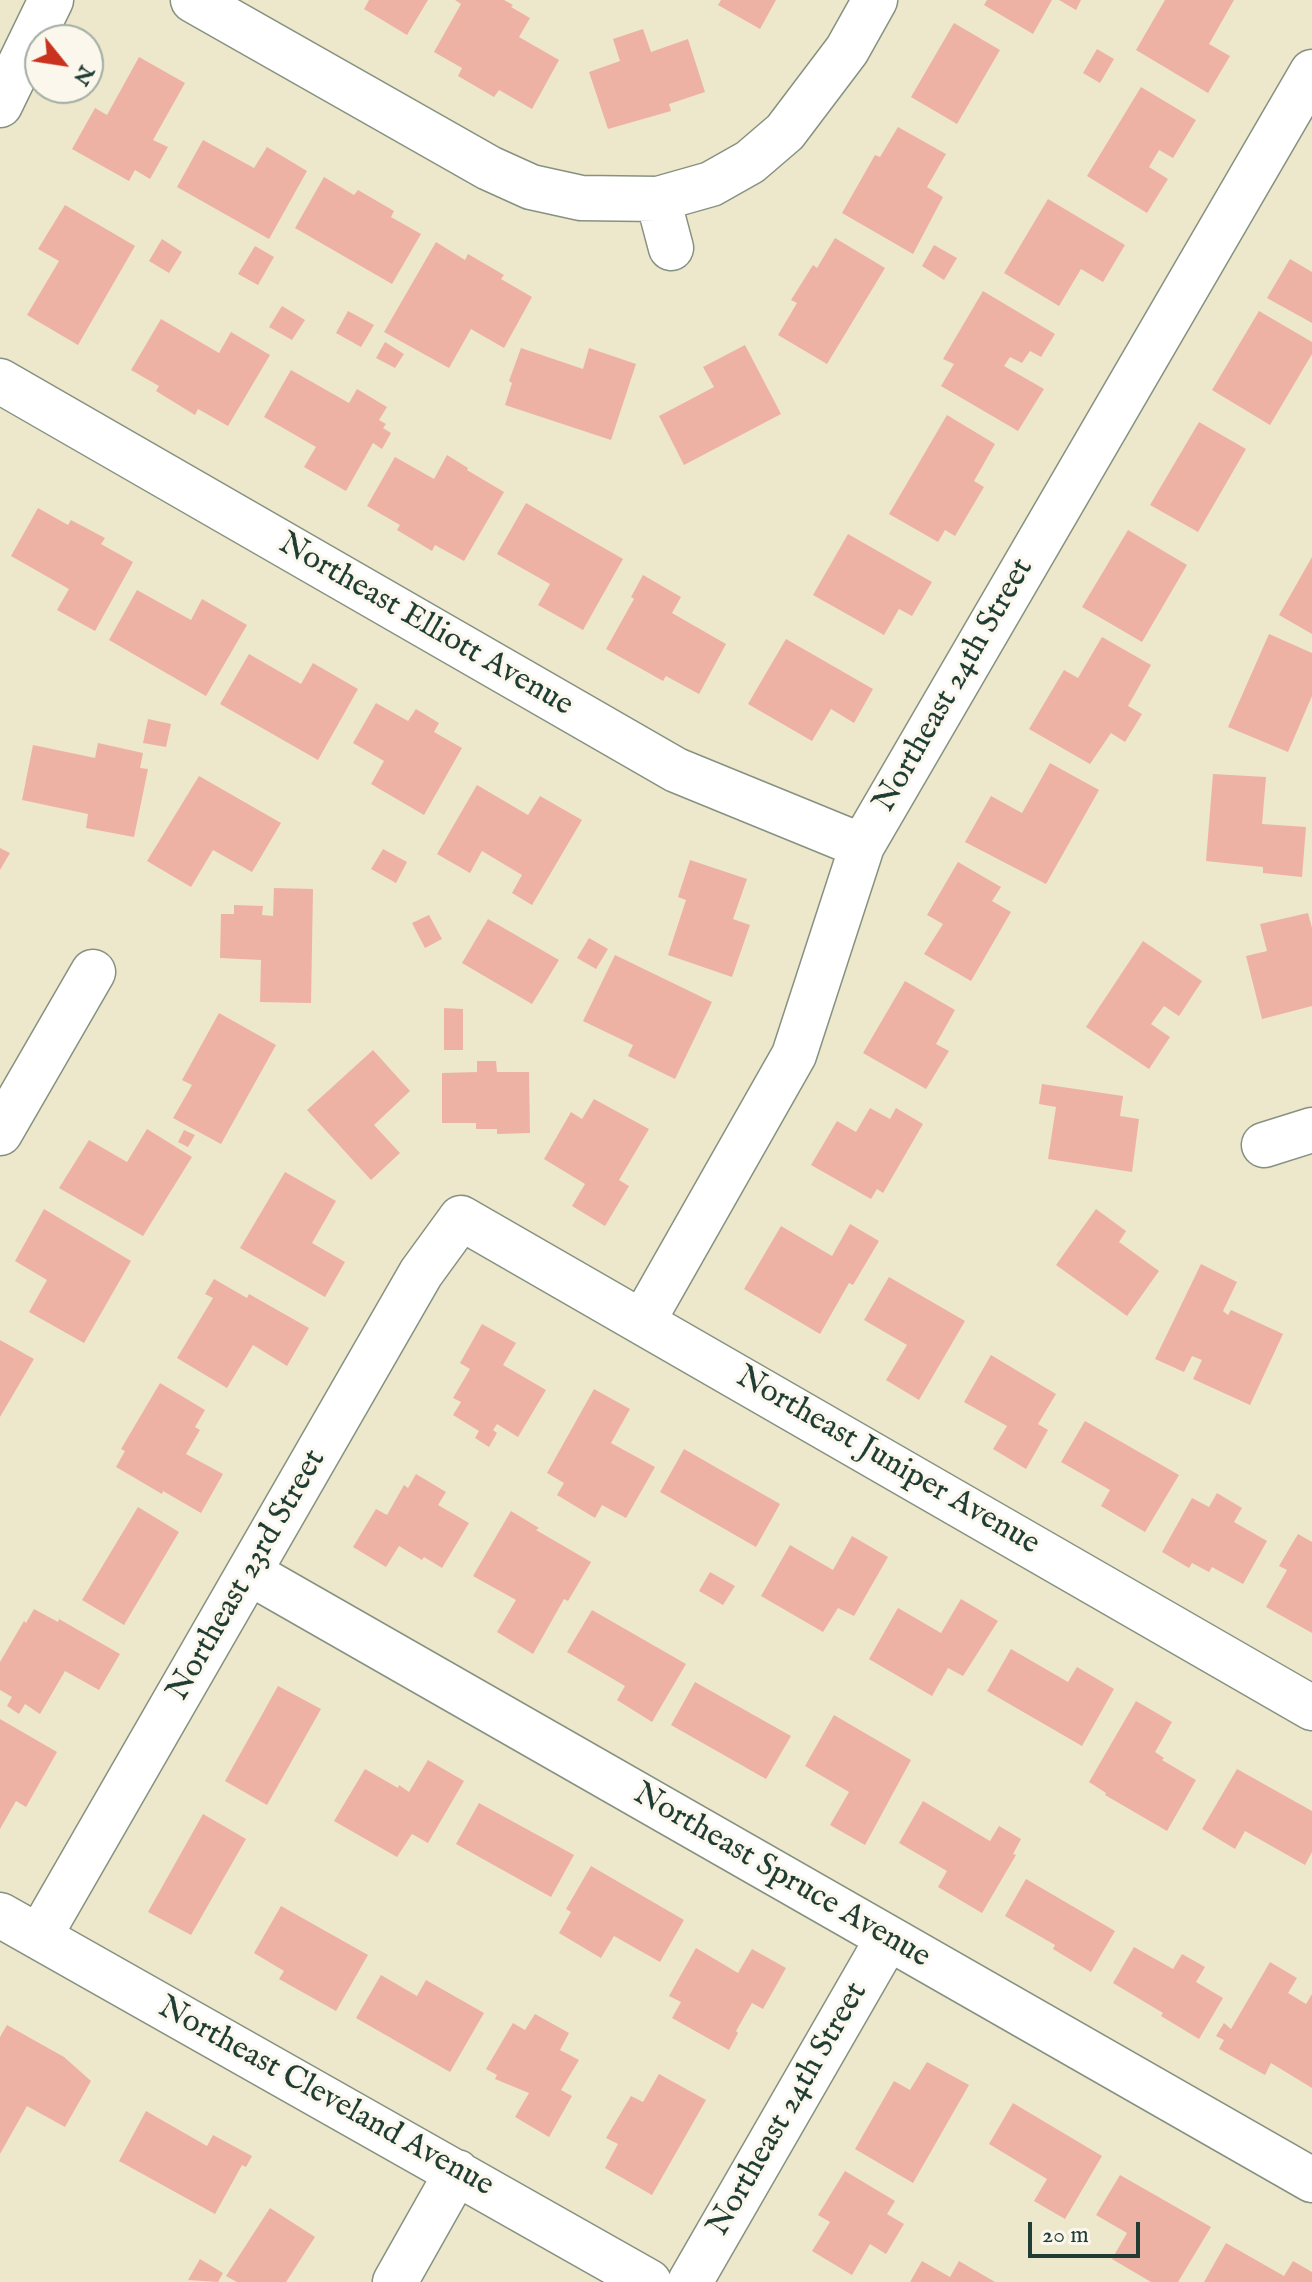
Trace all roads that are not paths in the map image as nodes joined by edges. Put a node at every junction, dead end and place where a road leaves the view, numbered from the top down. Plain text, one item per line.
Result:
1 (51, 0) edge
2 (193, 0) edge
3 (875, 0) edge
4 (1312, 72) edge
5 (0, 105) edge
6 (658, 199) junction
7 (671, 248) dead end
8 (0, 381) edge
9 (862, 846) junction
10 (93, 972) dead end
11 (1312, 1130) edge
12 (0, 1133) edge
13 (1264, 1145) dead end
14 (461, 1218) joint
15 (643, 1321) junction
16 (250, 1573) junction
17 (1312, 1708) edge
18 (0, 1915) edge
19 (39, 1937) junction
20 (888, 1938) junction
21 (457, 2172) junction
22 (1312, 2180) edge
23 (395, 2282) edge
24 (649, 2282) edge
25 (690, 2282) edge

1 - 5 street
2 - 6 street
3 - 6 street
4 - 9 street, Northeast 24th Street
6 - 7 street
8 - 9 street, Northeast Elliott Avenue
9 - 15 street, Northeast 24th Street
10 - 12 street
11 - 13 street
14 - 15 street, Northeast Juniper Avenue
14 - 16 street, Northeast 23rd Street
15 - 17 street, Northeast Juniper Avenue
16 - 19 street, Northeast 23rd Street
16 - 20 street, Northeast Spruce Avenue
18 - 19 street, Northeast Cleveland Avenue
19 - 21 street, Northeast Cleveland Avenue
20 - 22 street, Northeast Spruce Avenue
20 - 25 street, Northeast 24th Street
21 - 23 street
21 - 24 street, Northeast Cleveland Avenue

